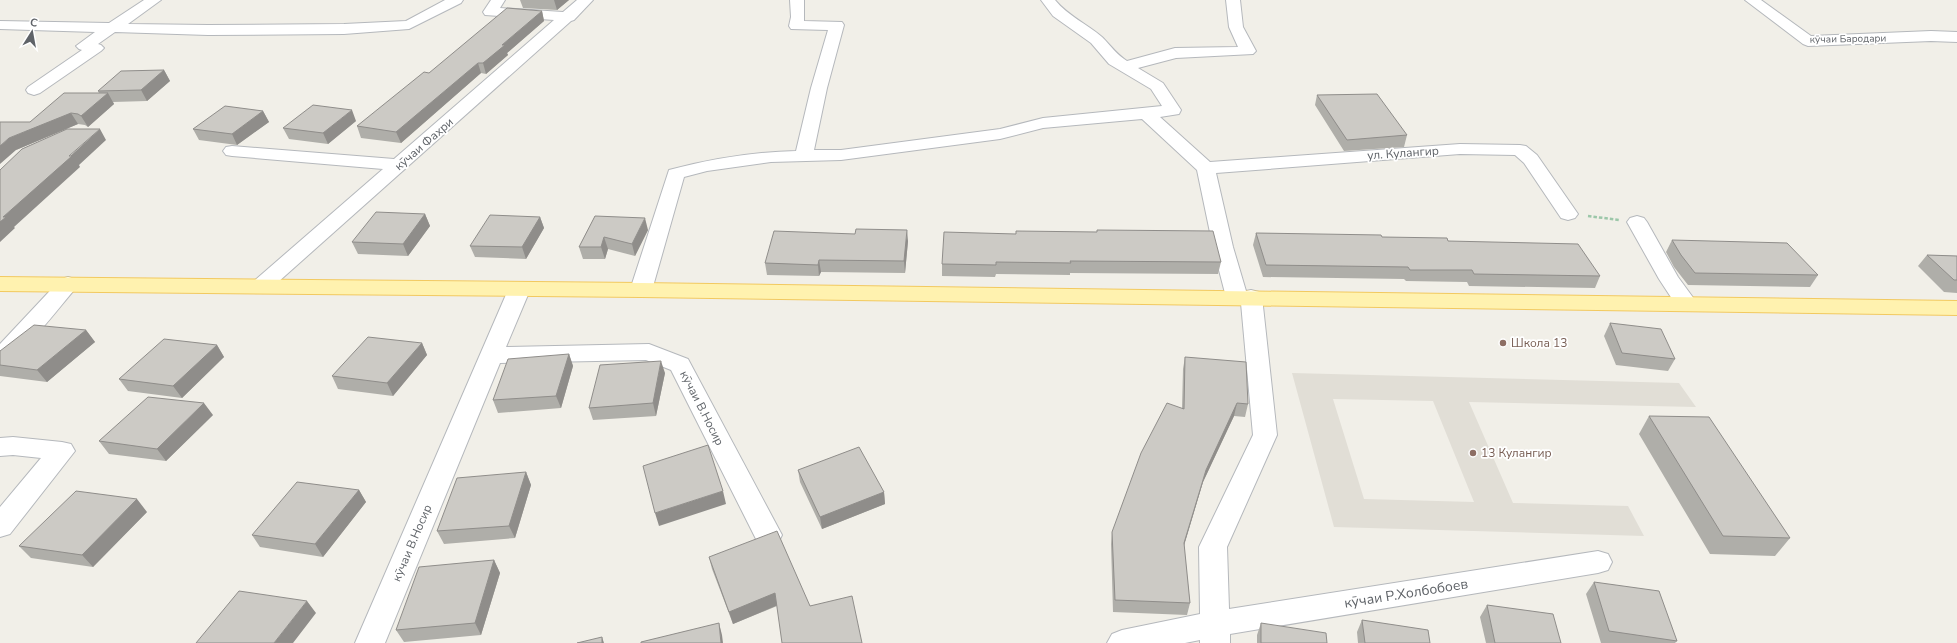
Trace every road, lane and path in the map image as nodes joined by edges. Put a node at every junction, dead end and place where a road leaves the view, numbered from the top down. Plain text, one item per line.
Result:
1 (154, 0) edge
2 (456, 0) edge
3 (498, 0) edge
4 (586, 0) edge
5 (797, 0) edge
6 (1048, 0) edge
7 (1233, 0) edge
8 (1752, 0) edge
9 (569, 16) junction
10 (0, 25) edge
11 (111, 29) junction
12 (1957, 37) edge
13 (1125, 67) junction
14 (34, 90) dead end
15 (1146, 114) junction
16 (232, 151) dead end
17 (804, 156) junction
18 (400, 165) junction
19 (1206, 168) junction
20 (1568, 214) joint
21 (1637, 222) joint
22 (0, 284) edge
23 (68, 284) junction
24 (261, 286) junction
25 (519, 290) junction
26 (641, 290) junction
27 (1244, 297) junction
28 (1686, 303) junction
29 (1957, 308) edge
30 (491, 356) junction
31 (0, 357) edge
32 (0, 447) edge
33 (0, 526) edge
34 (768, 535) edge
35 (1598, 562) dead end
36 (1215, 633) edge
37 (370, 643) edge
38 (1122, 643) edge

1 - 11 street
2 - 11 street
3 - 9 street
4 - 9 street, кӯчаи Фахри
5 - 17 street
6 - 13 street
7 - 13 street
8 - 12 street, кӯчаи Бародари
9 - 18 street, кӯчаи Фахри
10 - 11 street
11 - 14 street
13 - 15 street
15 - 17 street
15 - 19 street
16 - 18 street
17 - 26 street
18 - 24 street, кӯчаи Фахри
19 - 20 street, ул. Кулангир
19 - 27 street
20 - 21 path
21 - 28 street
22 - 23 main road
23 - 24 main road
23 - 31 street
24 - 25 main road
25 - 26 main road
25 - 30 street, кӯчаи В.Носир
26 - 27 main road
27 - 28 main road
27 - 36 street
28 - 29 main road
30 - 34 street, кӯчаи В.Носир
30 - 37 street, кӯчаи В.Носир
32 - 33 street
35 - 36 street, кӯчаи Р.Холбобоев
36 - 38 street, кӯчаи Р.Холбобоев

